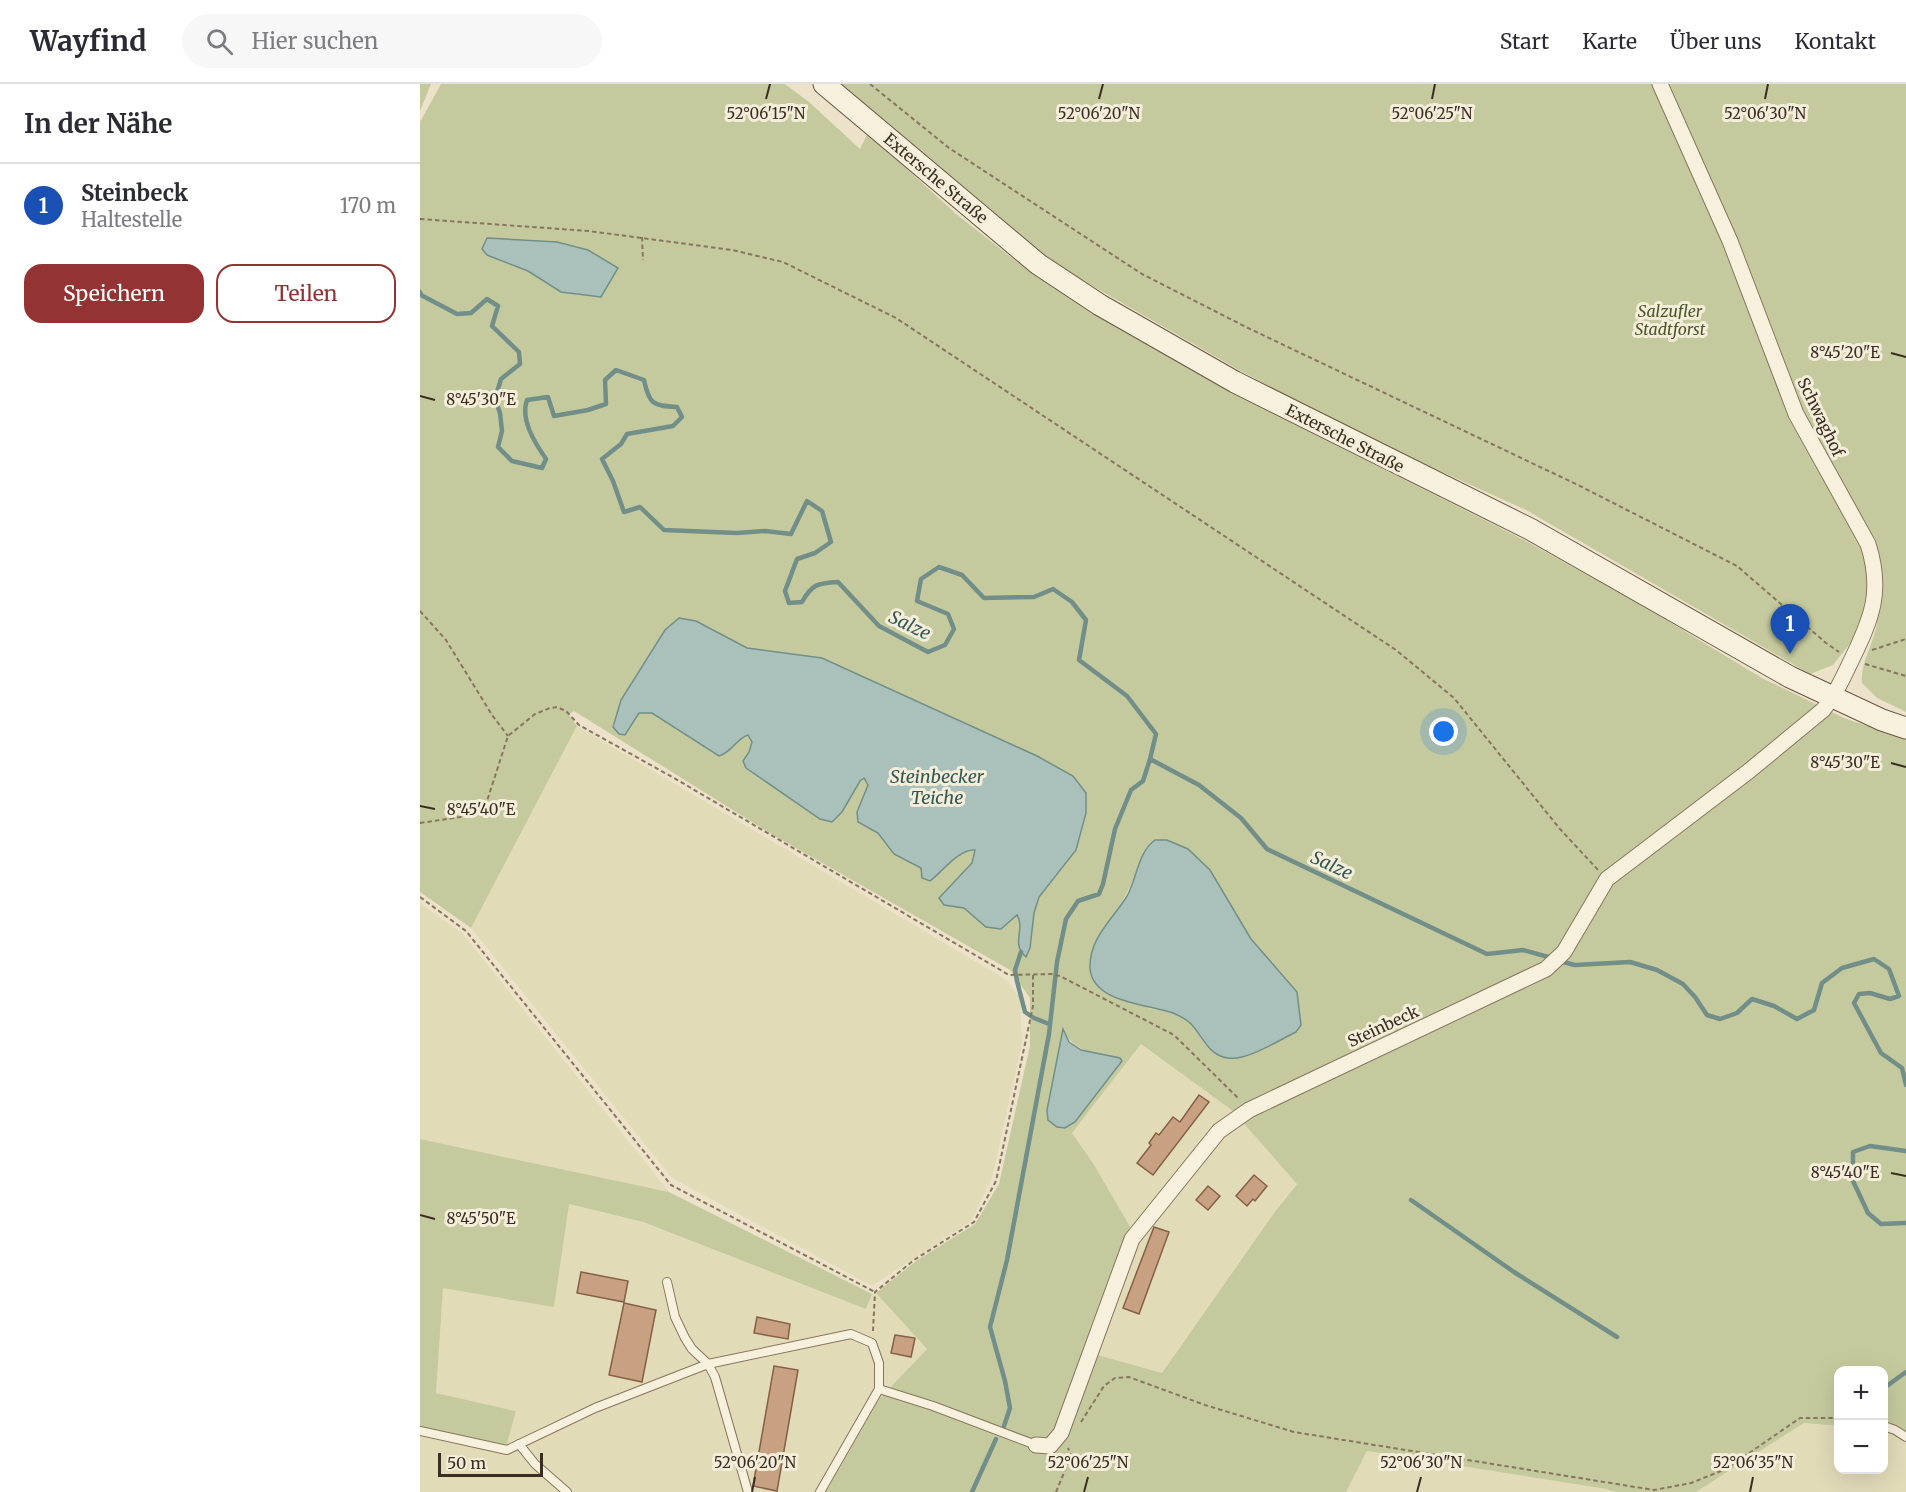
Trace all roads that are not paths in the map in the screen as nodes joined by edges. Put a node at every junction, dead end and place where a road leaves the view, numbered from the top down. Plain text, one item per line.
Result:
1 (824, 84) edge
2 (1660, 84) edge
3 (1833, 698) junction
4 (1906, 728) edge
5 (667, 1281) dead end
6 (708, 1364) junction
7 (879, 1389) junction
8 (1888, 1427) edge
9 (420, 1431) edge
10 (1906, 1437) edge
11 (519, 1444) junction
12 (1036, 1445) joint
13 (567, 1492) edge
14 (748, 1492) edge
15 (819, 1492) edge

1 - 3 main road, Extersche Straße
2 - 3 street, Schwaghof
3 - 4 main road, Extersche Straße
3 - 12 street, Steinbeck
5 - 6 lane
6 - 7 lane
6 - 11 lane
6 - 14 lane
7 - 12 lane
7 - 15 lane
8 - 10 lane
9 - 11 lane
11 - 13 lane

